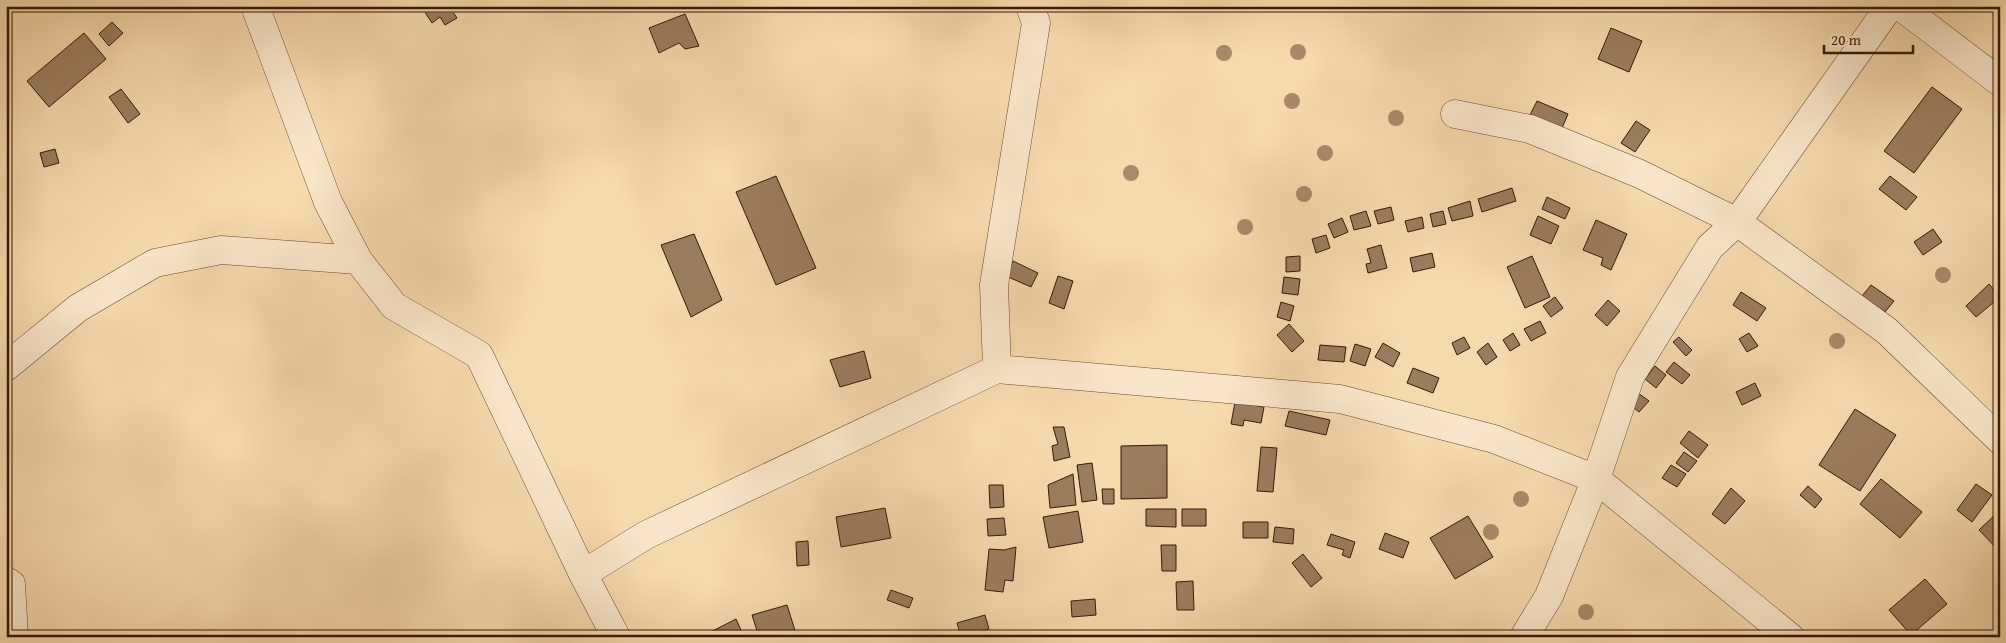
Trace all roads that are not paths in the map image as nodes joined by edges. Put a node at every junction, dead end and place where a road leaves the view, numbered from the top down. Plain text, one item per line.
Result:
1 (255, 6) edge
2 (1030, 6) edge
3 (1890, 6) edge
4 (1900, 6) edge
5 (2000, 82) edge
6 (1455, 114) dead end
7 (1737, 222) junction
8 (358, 260) junction
9 (6, 367) edge
10 (997, 369) junction
11 (2000, 440) edge
12 (1596, 479) junction
13 (583, 574) junction
14 (6, 581) edge
15 (14, 637) edge
16 (616, 637) edge
17 (1524, 637) edge
18 (1790, 637) edge

1 - 8 street
2 - 10 street
3 - 7 street
4 - 5 street
6 - 7 street
7 - 11 street
7 - 12 street
8 - 9 street
8 - 13 street
10 - 12 street
10 - 13 street
12 - 17 street
12 - 18 street
13 - 16 street
14 - 15 street

